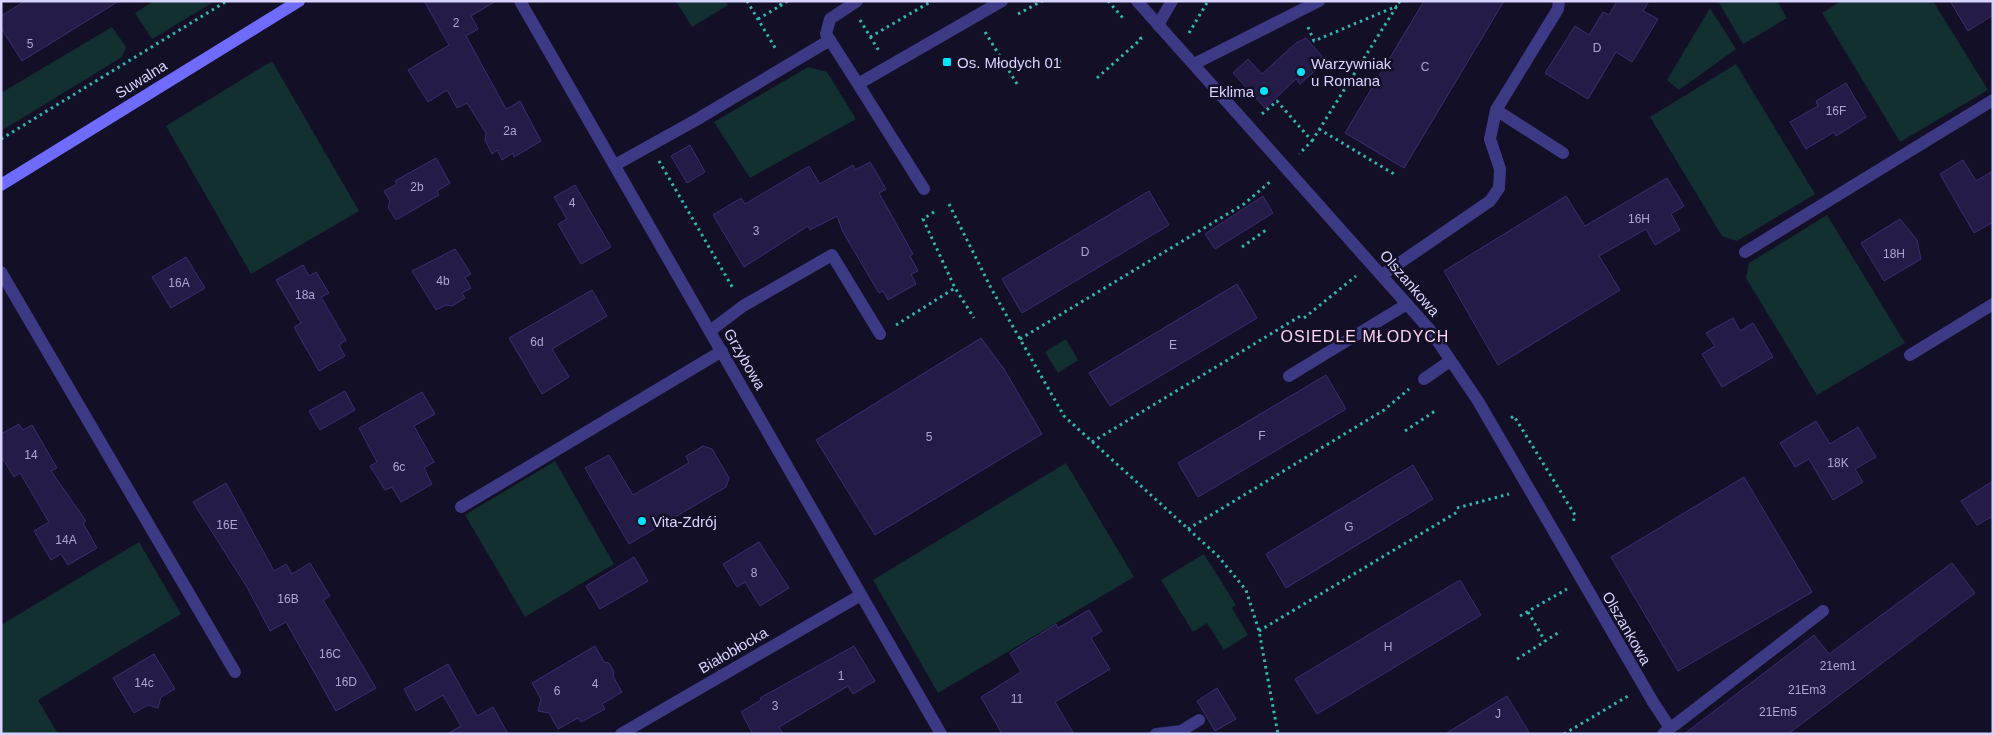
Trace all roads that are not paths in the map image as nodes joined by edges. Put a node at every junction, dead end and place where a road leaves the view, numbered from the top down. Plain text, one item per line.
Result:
1 (299, 1) edge
2 (520, 1) edge
3 (1002, 1) edge
4 (1137, 1) edge
5 (1172, 1) edge
6 (1319, 1) edge
7 (1559, 1) edge
8 (854, 3) edge
9 (1158, 25) junction
10 (830, 40) junction
11 (1194, 64) junction
12 (858, 84) junction
13 (1993, 100) edge
14 (1496, 110) junction
15 (1563, 153) dead end
16 (615, 165) junction
17 (1, 185) edge
18 (924, 189) dead end
19 (1745, 252) dead end
20 (1, 272) edge
21 (1382, 275) junction
22 (1407, 304) junction
23 (1993, 304) edge
24 (710, 330) junction
25 (880, 334) road end
26 (722, 351) junction
27 (1910, 355) dead end
28 (1450, 361) junction
29 (1289, 376) dead end
30 (1424, 379) road end
31 (461, 507) dead end
32 (861, 594) junction
33 (1823, 611) dead end
34 (235, 672) dead end
35 (1199, 720) dead end
36 (1666, 731) edge
37 (621, 734) edge
38 (940, 734) edge
39 (1156, 734) edge

1 - 17 street, Suwalna
2 - 16 street, Grzybowa
3 - 12 street
4 - 9 street, Olszankowa
5 - 9 street
6 - 11 street
7 - 14 street
8 - 10 street
9 - 11 street, Olszankowa
10 - 12 street
10 - 16 street
11 - 21 street, Olszankowa
12 - 18 street
13 - 19 street
14 - 15 street
14 - 21 street
16 - 24 street, Grzybowa
20 - 34 street
21 - 22 street, Olszankowa
22 - 28 street, Olszankowa
22 - 29 street
23 - 27 street
24 - 25 street
24 - 26 street, Grzybowa
26 - 31 street
26 - 32 street, Grzybowa
28 - 30 street
28 - 36 street, Olszankowa
32 - 37 street, Białobłocka
32 - 38 street, Grzybowa
33 - 36 street
35 - 39 street

